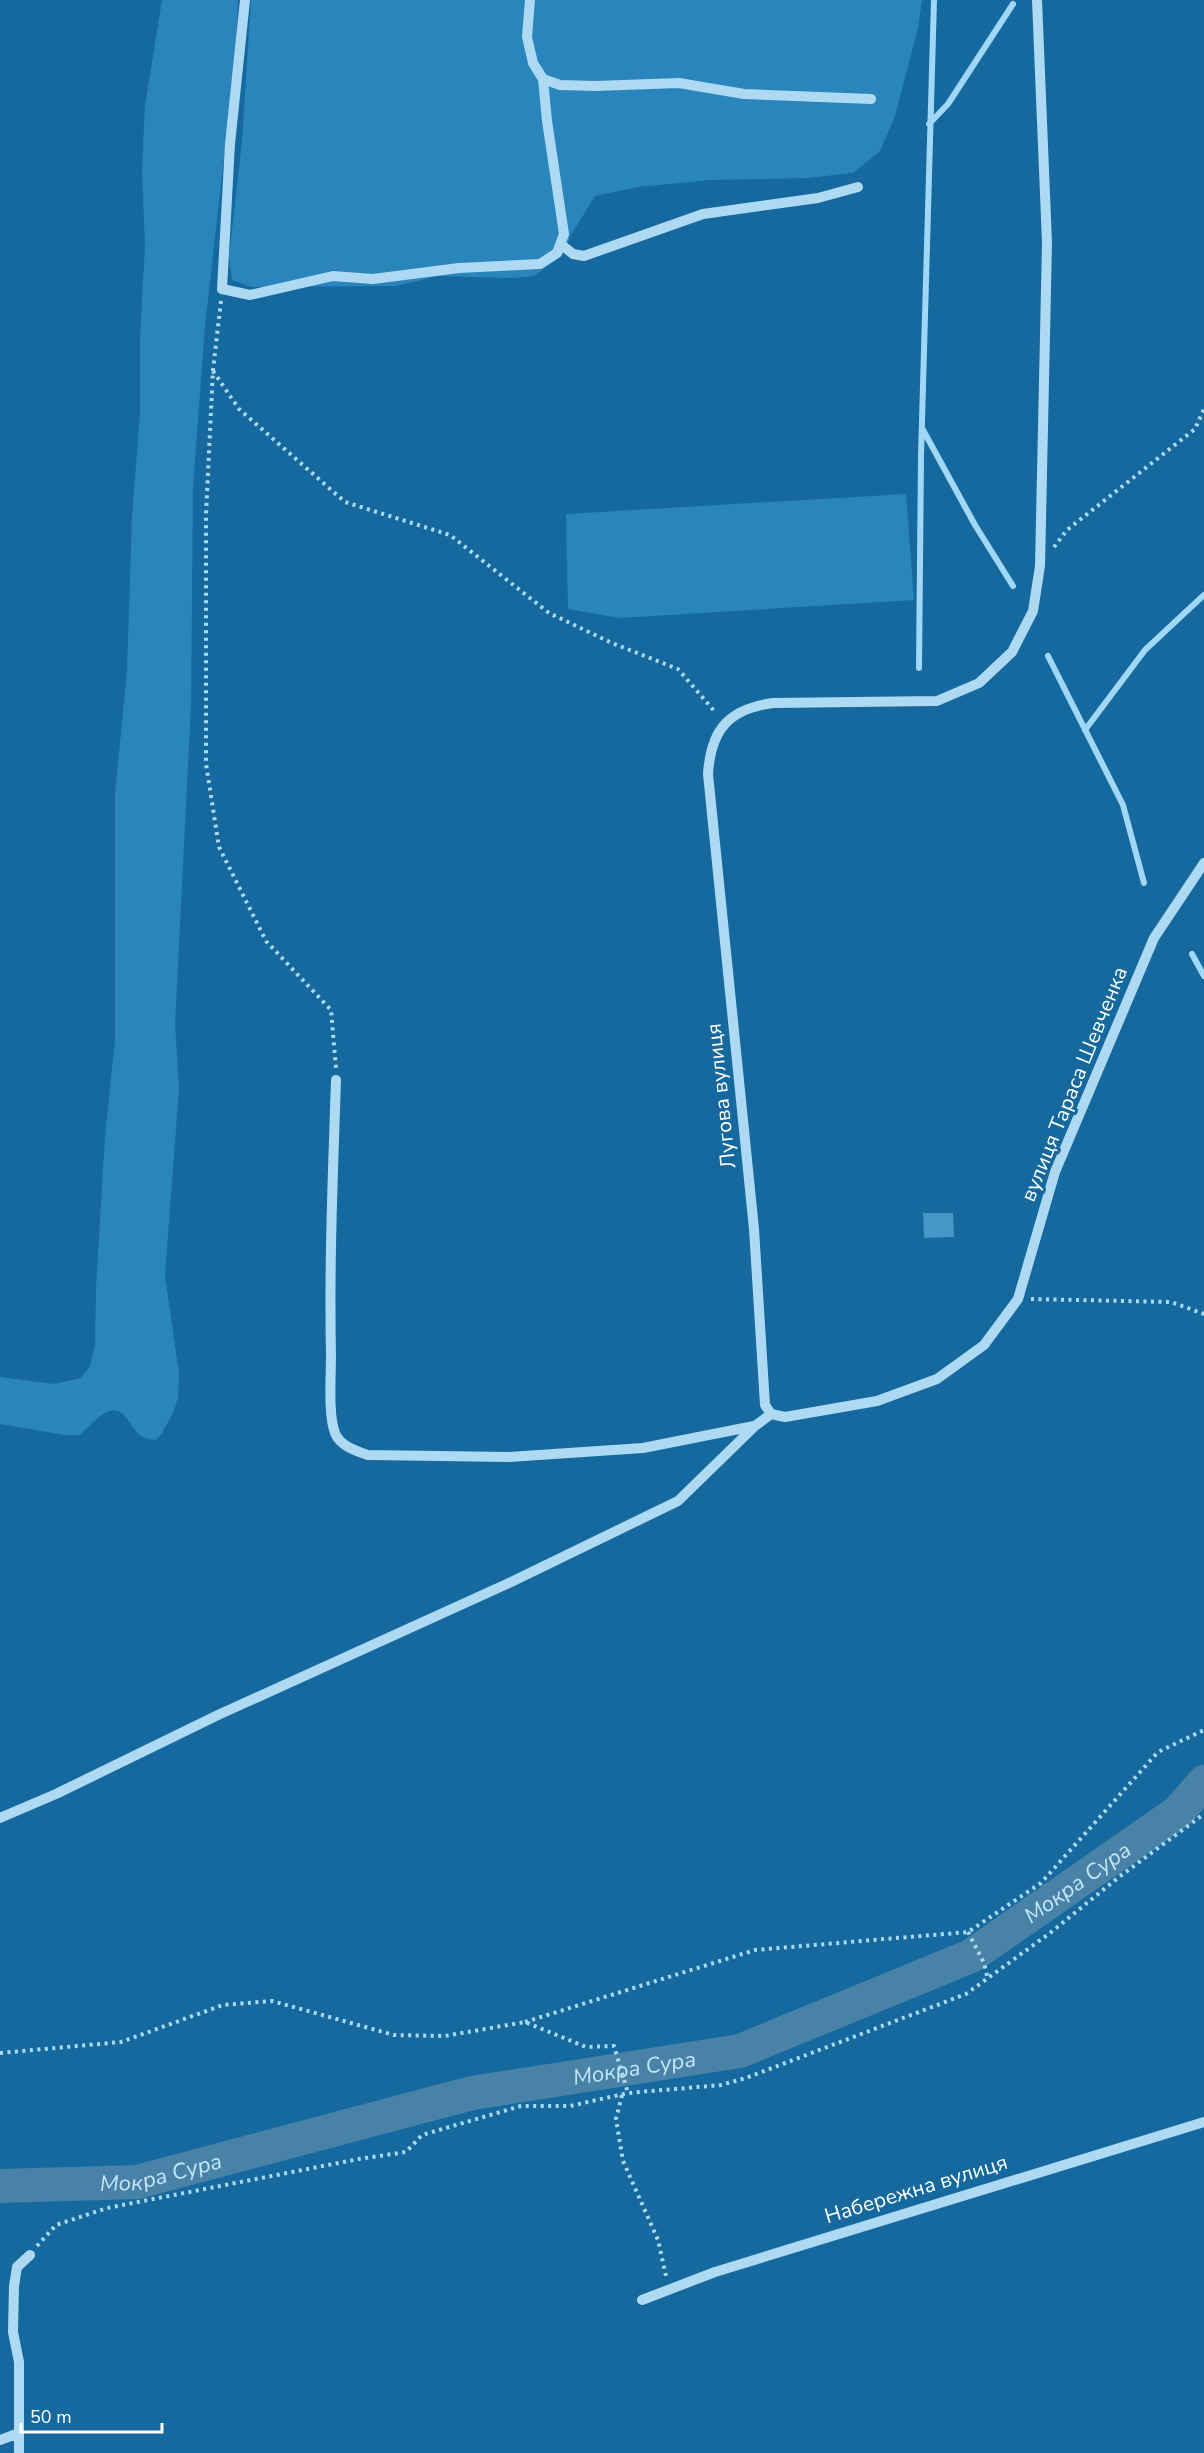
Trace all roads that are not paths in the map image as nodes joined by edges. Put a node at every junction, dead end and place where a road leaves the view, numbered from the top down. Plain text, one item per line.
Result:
1 (245, 0) edge
2 (530, 0) edge
3 (1037, 0) edge
4 (543, 79) junction
5 (871, 99) dead end
6 (858, 187) dead end
7 (562, 244) junction
8 (1204, 863) edge
9 (336, 1080) road end
10 (771, 1414) junction
11 (755, 1426) junction
12 (0, 1818) edge
13 (1204, 2122) edge
14 (30, 2255) road end
15 (642, 2300) dead end
16 (19, 2433) junction
17 (0, 2440) edge
18 (19, 2453) edge

1 - 7 street
2 - 4 street
3 - 10 street, Лугова вулиця
4 - 5 street
4 - 7 street
6 - 7 street
8 - 10 street, вулиця Тараса Шевченка
9 - 11 street
10 - 11 street
11 - 12 street
13 - 15 street, Набережна вулиця
14 - 16 street
16 - 17 street
16 - 18 street

